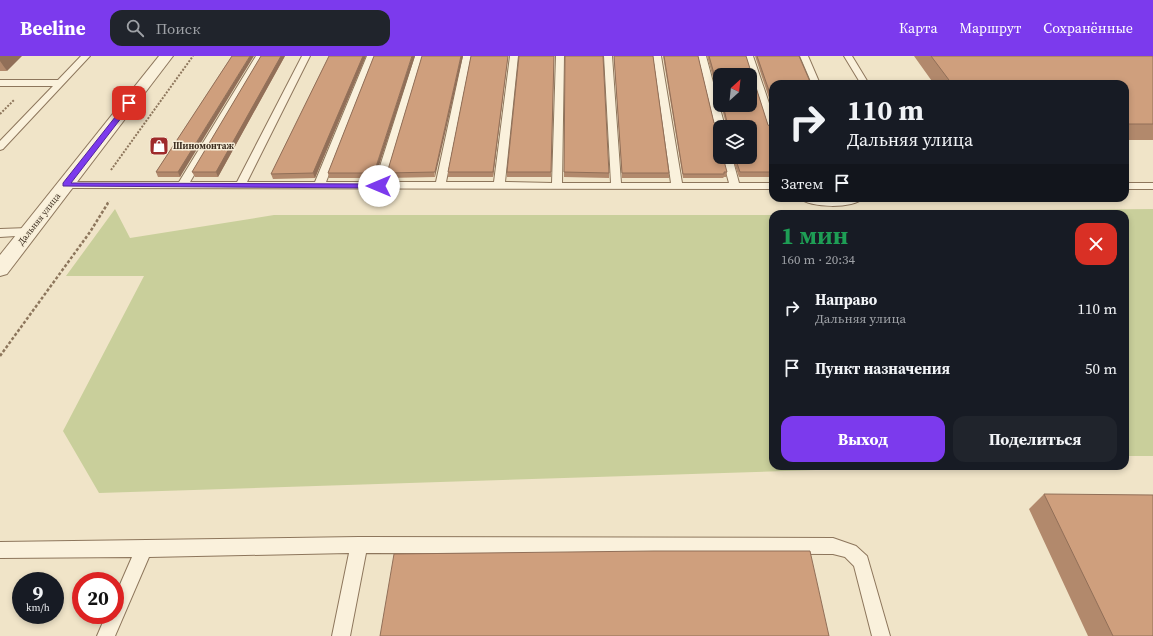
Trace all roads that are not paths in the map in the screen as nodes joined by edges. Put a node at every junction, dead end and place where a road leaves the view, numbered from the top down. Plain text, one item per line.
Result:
1 (86, 56) edge
2 (166, 56) edge
3 (260, 56) edge
4 (306, 56) edge
5 (371, 56) edge
6 (419, 56) edge
7 (466, 56) edge
8 (514, 56) edge
9 (560, 56) edge
10 (608, 56) edge
11 (656, 56) edge
12 (702, 56) edge
13 (750, 56) edge
14 (804, 56) edge
15 (848, 56) edge
16 (814, 80) edge
17 (863, 80) edge
18 (0, 83) edge
19 (60, 83) junction
20 (769, 115) edge
21 (718, 120) edge
22 (0, 147) edge
23 (729, 164) edge
24 (65, 185) junction
25 (182, 186) junction
26 (240, 186) junction
27 (319, 186) junction
28 (379, 186) junction
29 (440, 186) junction
30 (499, 186) junction
31 (558, 186) junction
32 (616, 186) junction
33 (677, 186) junction
34 (735, 186) junction
35 (769, 186) edge
36 (1129, 186) edge
37 (1153, 186) edge
38 (814, 202) edge
39 (851, 202) edge
40 (28, 232) junction
41 (0, 233) edge
42 (0, 269) edge
43 (359, 546) junction
44 (0, 550) edge
45 (144, 550) junction
46 (106, 636) edge
47 (342, 636) edge
48 (881, 636) edge

1 - 19 lane
2 - 24 street, Дальняя улица
3 - 25 lane
4 - 26 lane
5 - 27 lane
6 - 28 lane
7 - 29 lane
8 - 30 lane
9 - 31 lane
10 - 32 lane
11 - 33 lane
12 - 21 lane
13 - 20 lane
14 - 16 lane
15 - 17 lane
18 - 19 lane
19 - 22 lane
23 - 34 lane
24 - 25 lane
24 - 40 street, Дальняя улица
25 - 26 lane
26 - 27 lane
27 - 28 lane
28 - 29 lane
29 - 30 lane
30 - 31 lane
31 - 32 lane
32 - 33 lane
33 - 34 lane
34 - 35 lane
36 - 37 lane
38 - 39 lane
40 - 41 lane
40 - 42 street, Дальняя улица
43 - 45 lane
43 - 47 lane
43 - 48 lane
44 - 45 lane
45 - 46 lane

